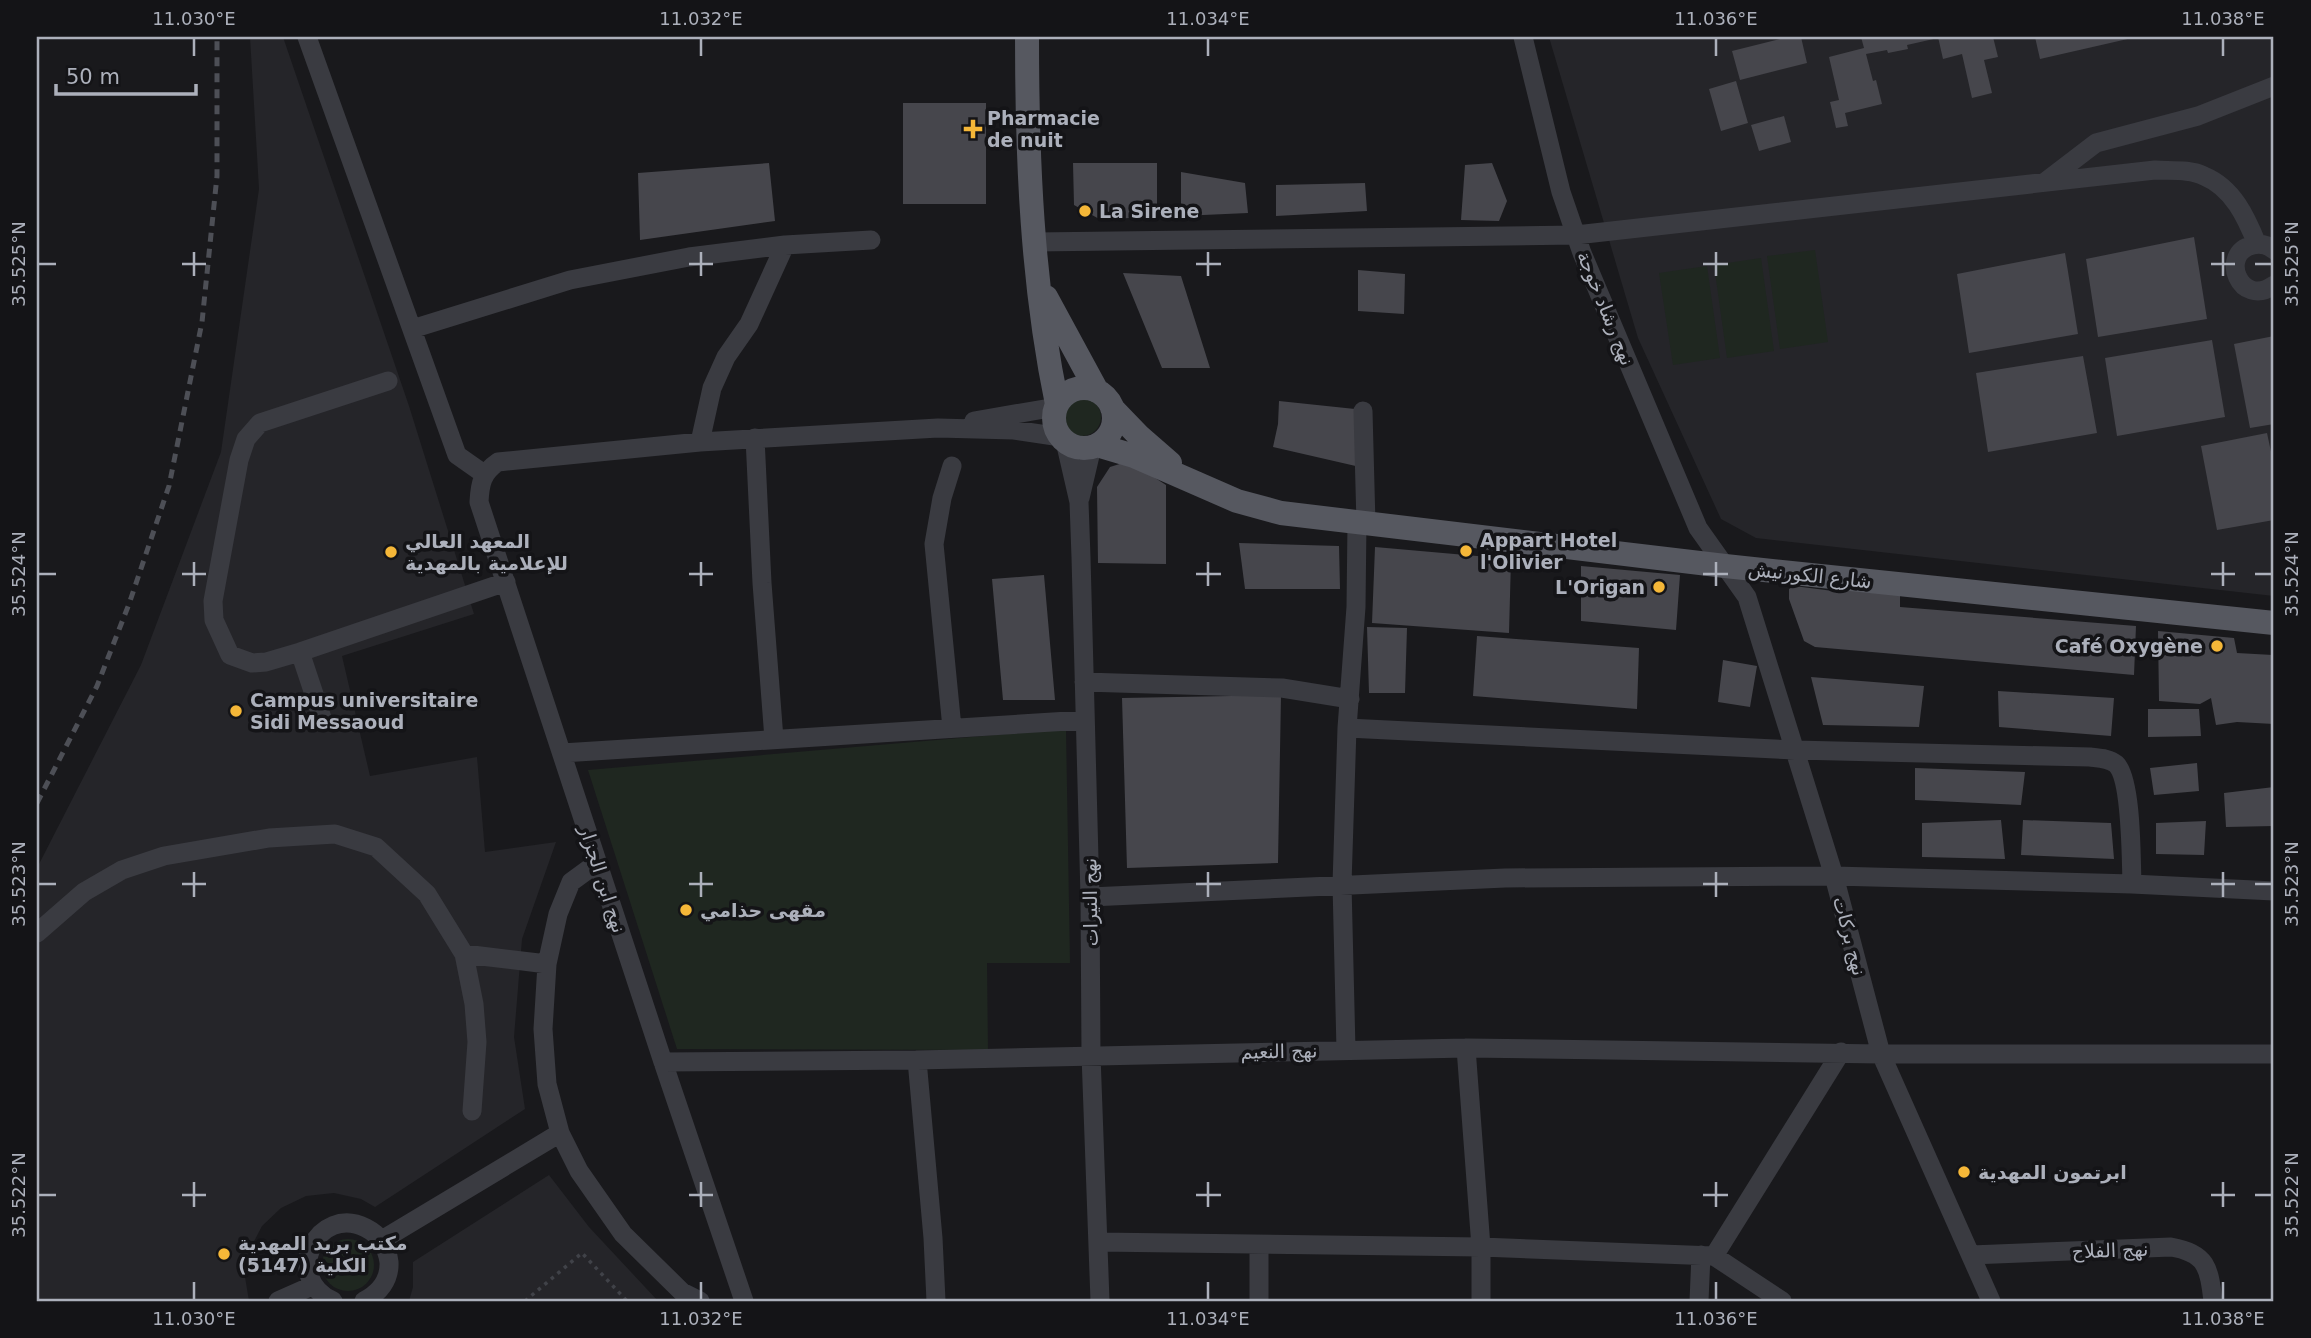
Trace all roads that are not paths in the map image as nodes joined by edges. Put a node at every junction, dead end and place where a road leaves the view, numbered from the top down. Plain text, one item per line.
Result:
1 (307, 37) edge
2 (1027, 37) edge
3 (1523, 37) edge
4 (2274, 86) edge
5 (2044, 183) junction
6 (1576, 235) junction
7 (871, 240) dead end
8 (1035, 242) junction
9 (785, 245) junction
10 (2266, 247) edge
11 (1039, 285) junction
12 (2274, 285) edge
13 (412, 329) junction
14 (388, 381) dead end
15 (1105, 400) junction
16 (1057, 405) junction
17 (1363, 411) dead end
18 (937, 428) junction
19 (755, 438) junction
20 (1063, 439) junction
21 (700, 442) junction
22 (1094, 446) junction
23 (952, 466) dead end
24 (491, 468) junction
25 (1186, 477) junction
26 (1079, 502) junction
27 (1362, 523) junction
28 (1725, 566) junction
29 (506, 582) junction
30 (2274, 624) edge
31 (300, 652) junction
32 (1084, 682) junction
33 (1350, 699) junction
34 (322, 719) dead end
35 (1085, 720) junction
36 (952, 728) junction
37 (1347, 728) junction
38 (774, 739) junction
39 (1795, 750) junction
40 (562, 753) junction
41 (597, 863) junction
42 (1834, 876) junction
43 (1342, 884) junction
44 (2132, 884) junction
45 (2274, 891) edge
46 (1090, 897) junction
47 (37, 933) edge
48 (464, 954) junction
49 (547, 964) junction
50 (1466, 1048) junction
51 (1346, 1050) junction
52 (1842, 1052) junction
53 (1881, 1054) junction
54 (2274, 1054) edge
55 (1091, 1055) junction
56 (918, 1060) junction
57 (663, 1062) junction
58 (472, 1111) dead end
59 (560, 1133) junction
60 (382, 1240) junction
61 (1098, 1242) junction
62 (1259, 1246) junction
63 (1481, 1247) junction
64 (1971, 1255) junction
65 (1708, 1256) junction
66 (314, 1285) junction
67 (278, 1301) edge
68 (334, 1301) edge
69 (364, 1301) edge
70 (700, 1301) edge
71 (744, 1301) edge
72 (936, 1301) edge
73 (1100, 1301) edge
74 (1259, 1301) edge
75 (1481, 1301) edge
76 (1699, 1301) edge
77 (1782, 1301) edge
78 (1991, 1301) edge
79 (2213, 1301) edge

1 - 13 street
2 - 8 main road
3 - 6 street, نهج رشاد خوجة
4 - 5 street
5 - 6 street
5 - 10 street
6 - 8 street
6 - 28 street, نهج رشاد خوجة
7 - 9 street
8 - 11 main road
9 - 13 street
9 - 21 street
10 - 12 street
11 - 15 main road, شارع الكورنيش
11 - 16 main road
13 - 24 street
14 - 31 street
15 - 16 main road
15 - 22 main road
15 - 25 main road, شارع الكورنيش
16 - 18 street
16 - 20 main road
17 - 27 street
18 - 19 street
18 - 20 street
19 - 21 street
19 - 38 street
20 - 22 main road
20 - 26 street
21 - 24 street
22 - 25 main road, شارع الكورنيش
22 - 26 street
23 - 36 street
24 - 29 street, نهج ابن الجزار
25 - 27 main road, شارع الكورنيش
26 - 32 street, نهج النيرات
27 - 28 main road, شارع الكورنيش
27 - 33 street
28 - 30 main road, شارع الكورنيش
28 - 39 street, نهج بركات
29 - 31 street
29 - 40 street, نهج ابن الجزار
31 - 34 street
32 - 33 street
32 - 35 street, نهج النيرات
33 - 37 street
35 - 36 street
35 - 46 street, نهج النيرات
36 - 38 street
37 - 39 street
37 - 43 street
38 - 40 street
39 - 42 street, نهج بركات
39 - 44 street
40 - 41 street, نهج ابن الجزار
41 - 49 street
41 - 57 street, نهج ابن الجزار
42 - 43 street
42 - 44 street
42 - 53 street, نهج بركات
43 - 46 street
43 - 51 street
44 - 45 street
46 - 55 street, نهج النيرات
47 - 48 street
48 - 49 street
48 - 58 street
49 - 59 street
50 - 51 street, نهج النعيم
50 - 52 street, نهج النعيم
50 - 63 street
51 - 55 street, نهج النعيم
52 - 53 street, نهج النعيم
52 - 65 street
53 - 54 street, نهج النعيم
53 - 64 street, نهج بركات
55 - 56 street, نهج النعيم
55 - 61 street, نهج النيرات
56 - 57 street, نهج النعيم
56 - 72 street
57 - 71 street, نهج ابن الجزار
59 - 60 street
59 - 70 street
60 - 66 street
60 - 69 street
61 - 62 street
61 - 73 street, نهج النيرات
62 - 63 street
62 - 74 street
63 - 65 street
63 - 75 street
64 - 78 street, نهج بركات
64 - 79 street, نهج الفلاح
65 - 76 street
65 - 77 street
66 - 67 street
66 - 68 street

